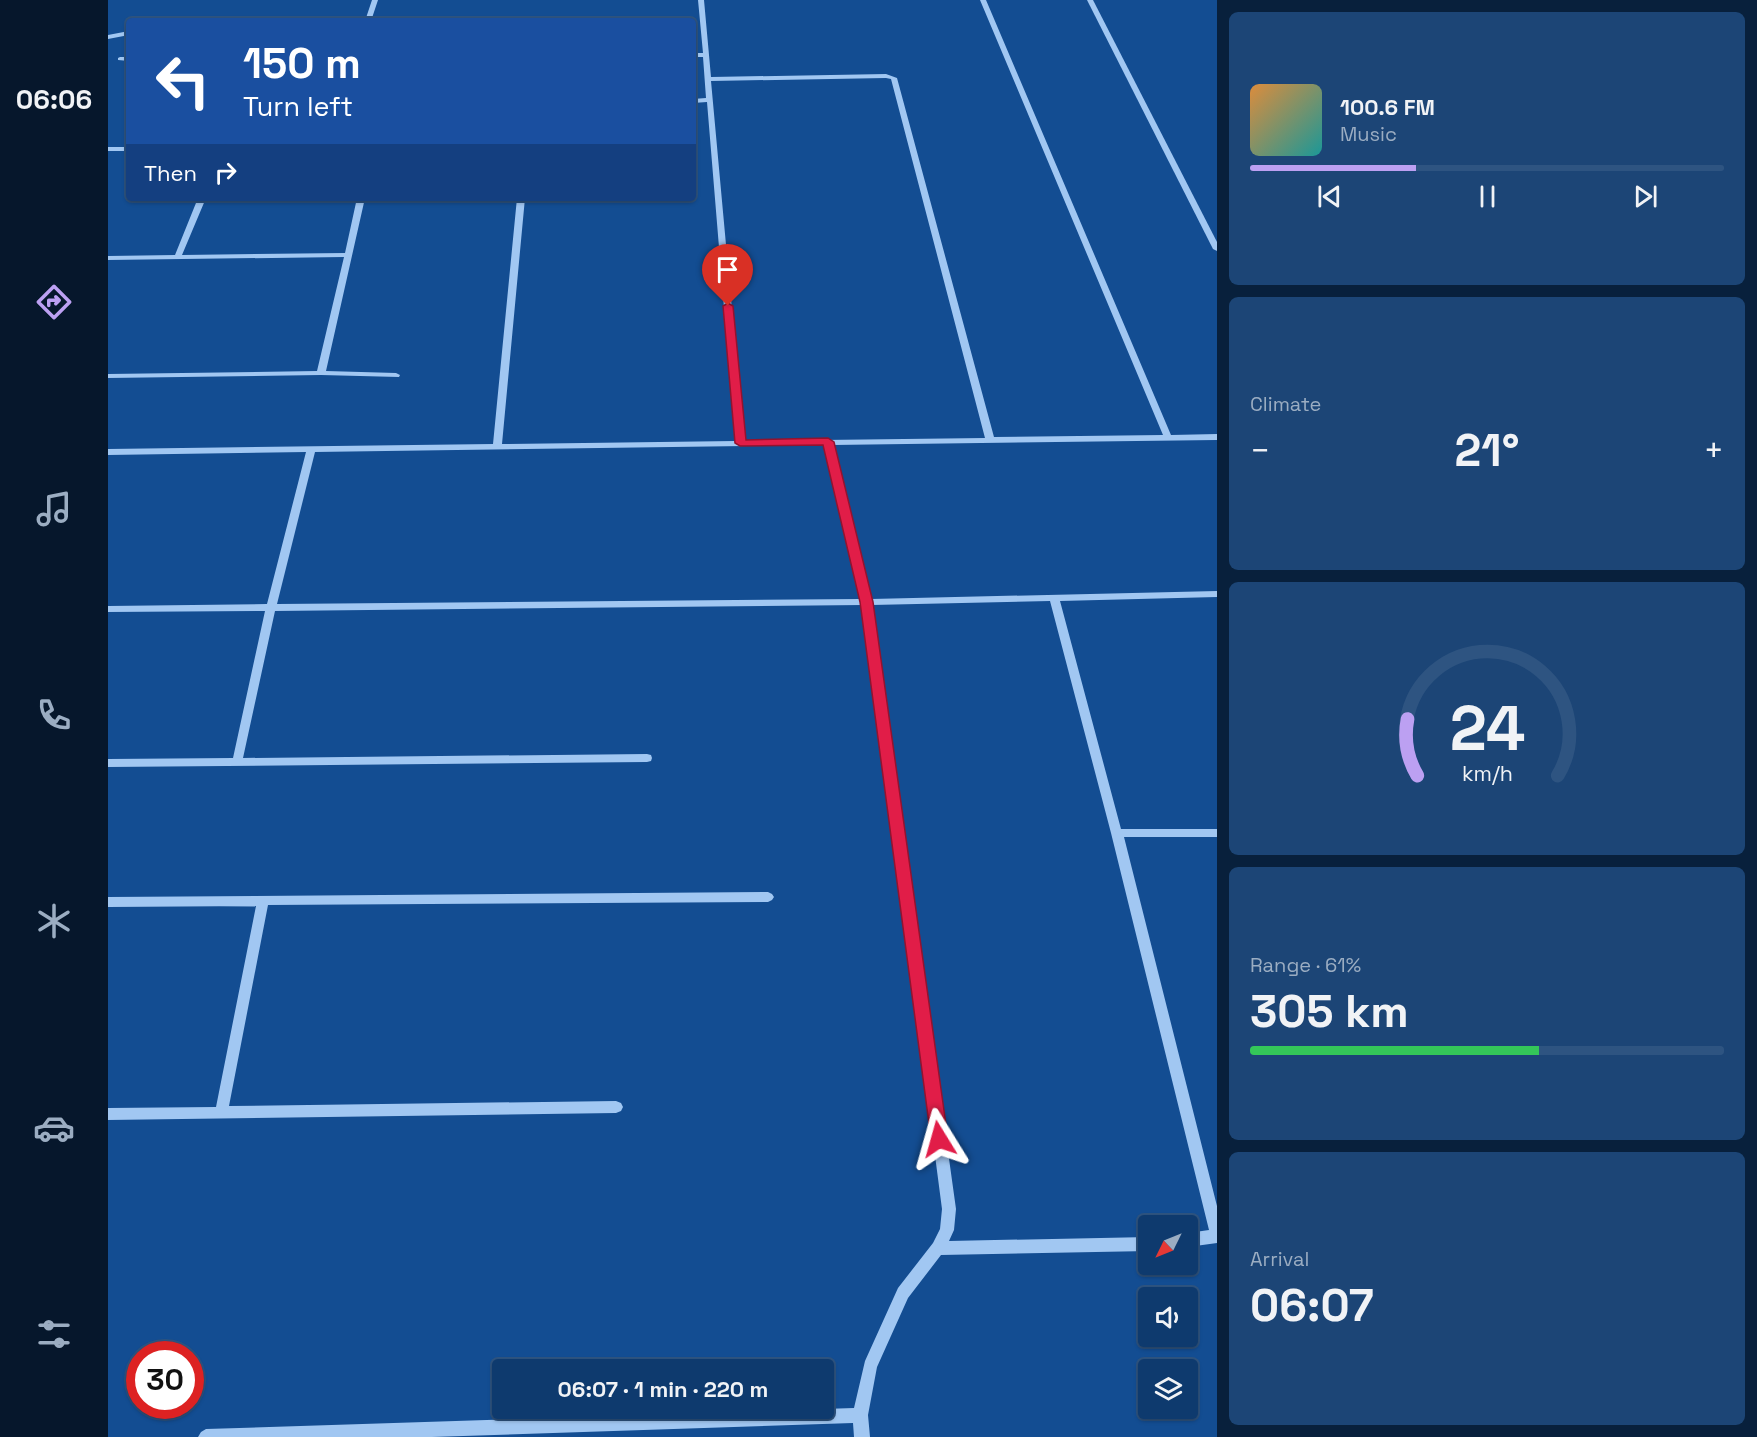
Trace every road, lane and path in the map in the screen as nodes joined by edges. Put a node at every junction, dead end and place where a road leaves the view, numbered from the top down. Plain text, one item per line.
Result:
1 (375, 0) edge
2 (701, 0) edge
3 (983, 0) edge
4 (1090, 0) edge
5 (369, 18) edge
6 (696, 25) edge
7 (703, 25) junction
8 (126, 34) edge
9 (108, 37) edge
10 (696, 55) edge
11 (706, 55) junction
12 (120, 59) dead end
13 (126, 59) edge
14 (709, 79) junction
15 (711, 100) junction
16 (696, 101) edge
17 (108, 149) edge
18 (126, 149) edge
19 (201, 201) edge
20 (360, 201) edge
21 (521, 201) edge
22 (1217, 249) edge
23 (349, 255) junction
24 (178, 256) junction
25 (108, 258) edge
26 (321, 373) junction
27 (396, 375) dead end
28 (108, 376) edge
29 (1168, 437) junction
30 (1217, 437) edge
31 (990, 440) junction
32 (828, 442) junction
33 (740, 443) junction
34 (497, 446) junction
35 (311, 449) junction
36 (108, 452) edge
37 (1217, 594) edge
38 (1054, 597) junction
39 (867, 602) junction
40 (271, 608) junction
41 (108, 609) edge
42 (647, 758) dead end
43 (237, 762) junction
44 (108, 764) edge
45 (1117, 833) junction
46 (1217, 833) edge
47 (768, 897) dead end
48 (263, 901) junction
49 (108, 902) edge
50 (616, 1107) dead end
51 (221, 1112) junction
52 (108, 1114) edge
53 (1217, 1235) edge
54 (1198, 1238) edge
55 (1138, 1244) edge
56 (938, 1248) junction
57 (860, 1415) junction
58 (344, 1435) edge
59 (206, 1437) edge
60 (862, 1437) edge

1 - 5 street
2 - 7 street
3 - 29 street
4 - 22 street
6 - 7 street
7 - 11 street
8 - 9 street
10 - 11 street
11 - 14 street
12 - 13 street
14 - 15 street
14 - 31 street
15 - 16 street
15 - 33 street
17 - 18 street
19 - 24 street
20 - 23 street
21 - 34 street
23 - 24 street
23 - 26 street
24 - 25 street
26 - 27 street
26 - 28 street
29 - 30 street
29 - 31 street
31 - 32 street
32 - 33 street
32 - 39 street
33 - 34 street
34 - 35 street
35 - 36 street
35 - 40 street
37 - 38 street
38 - 39 street
38 - 45 street
39 - 40 street
39 - 56 street
40 - 41 street
40 - 43 street
42 - 43 street
43 - 44 street
45 - 46 street
45 - 53 street
47 - 48 street
48 - 49 street
48 - 51 street
50 - 51 street
51 - 52 street
53 - 54 street
55 - 56 street
56 - 57 street
57 - 58 street
57 - 60 street
58 - 59 street

